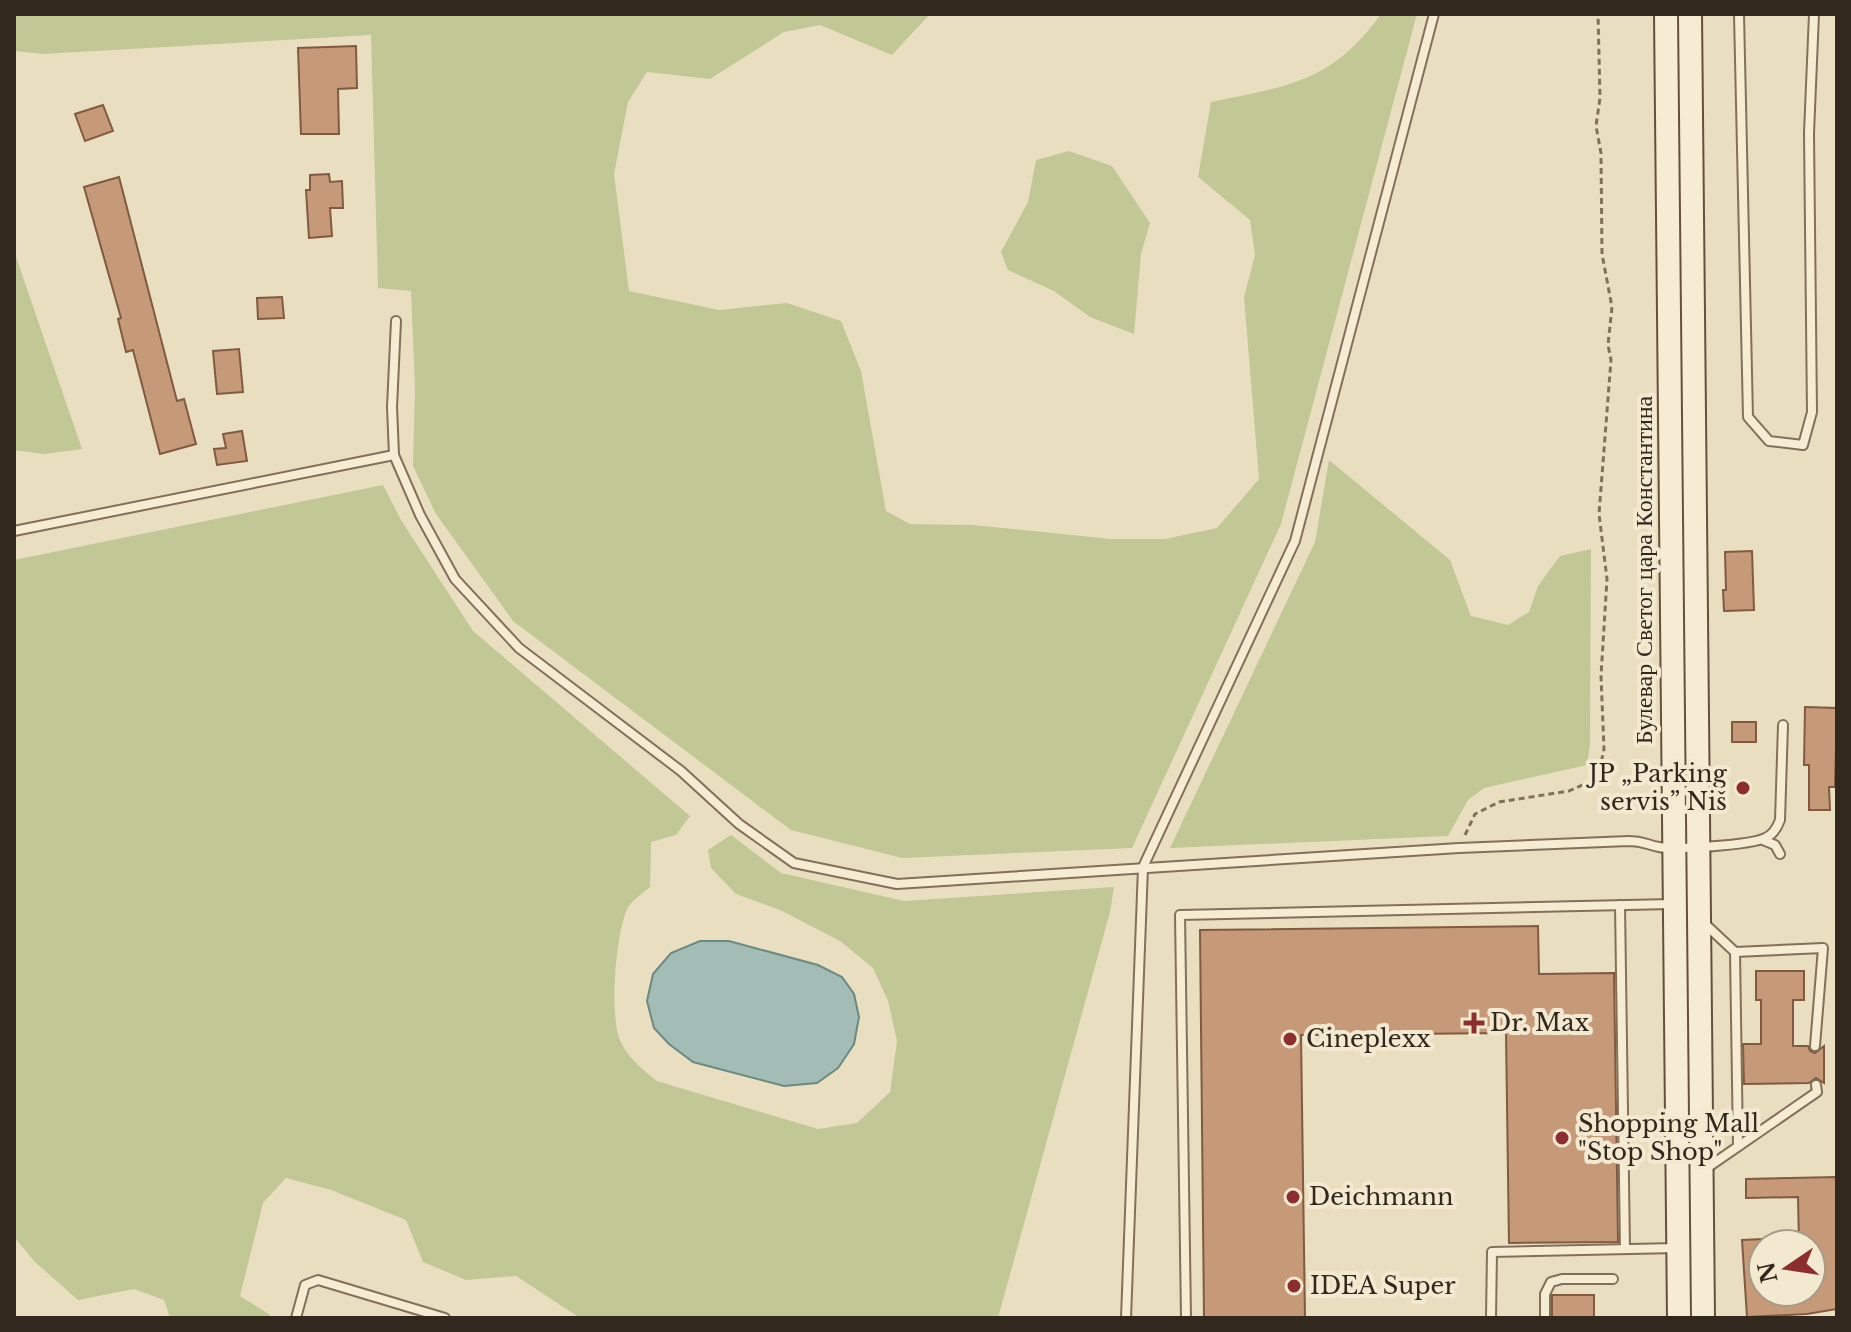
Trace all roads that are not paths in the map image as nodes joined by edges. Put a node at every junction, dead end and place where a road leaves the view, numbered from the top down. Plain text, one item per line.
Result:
1 (1434, 14) edge
2 (1666, 14) edge
3 (1690, 14) edge
4 (1739, 14) edge
5 (1814, 14) edge
6 (396, 321) dead end
7 (394, 455) junction
8 (14, 531) edge
9 (1783, 725) dead end
10 (1762, 840) junction
11 (1672, 846) junction
12 (1698, 848) junction
13 (1780, 854) dead end
14 (1143, 867) junction
15 (1674, 904) junction
16 (1620, 905) junction
17 (1700, 920) junction
18 (1735, 952) junction
19 (1815, 1046) dead end
20 (1816, 1085) dead end
21 (1738, 1146) junction
22 (1703, 1170) junction
23 (1678, 1248) junction
24 (1625, 1249) junction
25 (1613, 1279) dead end
26 (296, 1318) edge
27 (445, 1318) edge
28 (1126, 1318) edge
29 (1186, 1318) edge
30 (1491, 1318) edge
31 (1545, 1318) edge
32 (1679, 1318) edge
33 (1703, 1318) edge

1 - 14 lane
2 - 11 main road, Булевар Светог цара Константина
3 - 12 main road, Булевар Светог цара Константина
4 - 5 lane
6 - 7 lane
7 - 8 lane
7 - 14 lane
9 - 10 lane
10 - 12 lane
10 - 13 lane
11 - 12 lane
11 - 14 lane
11 - 15 main road, Булевар Светог цара Константина
12 - 17 main road, Булевар Светог цара Константина
14 - 28 lane
15 - 16 lane
15 - 23 main road, Булевар Светог цара Константина
16 - 24 lane
16 - 29 lane
17 - 18 lane
17 - 22 main road, Булевар Светог цара Константина
18 - 19 lane
18 - 21 lane
20 - 21 lane
21 - 22 lane
22 - 33 main road, Булевар Светог цара Константина
23 - 24 lane
23 - 32 main road, Булевар Светог цара Константина
24 - 30 lane
25 - 31 lane
26 - 27 lane

